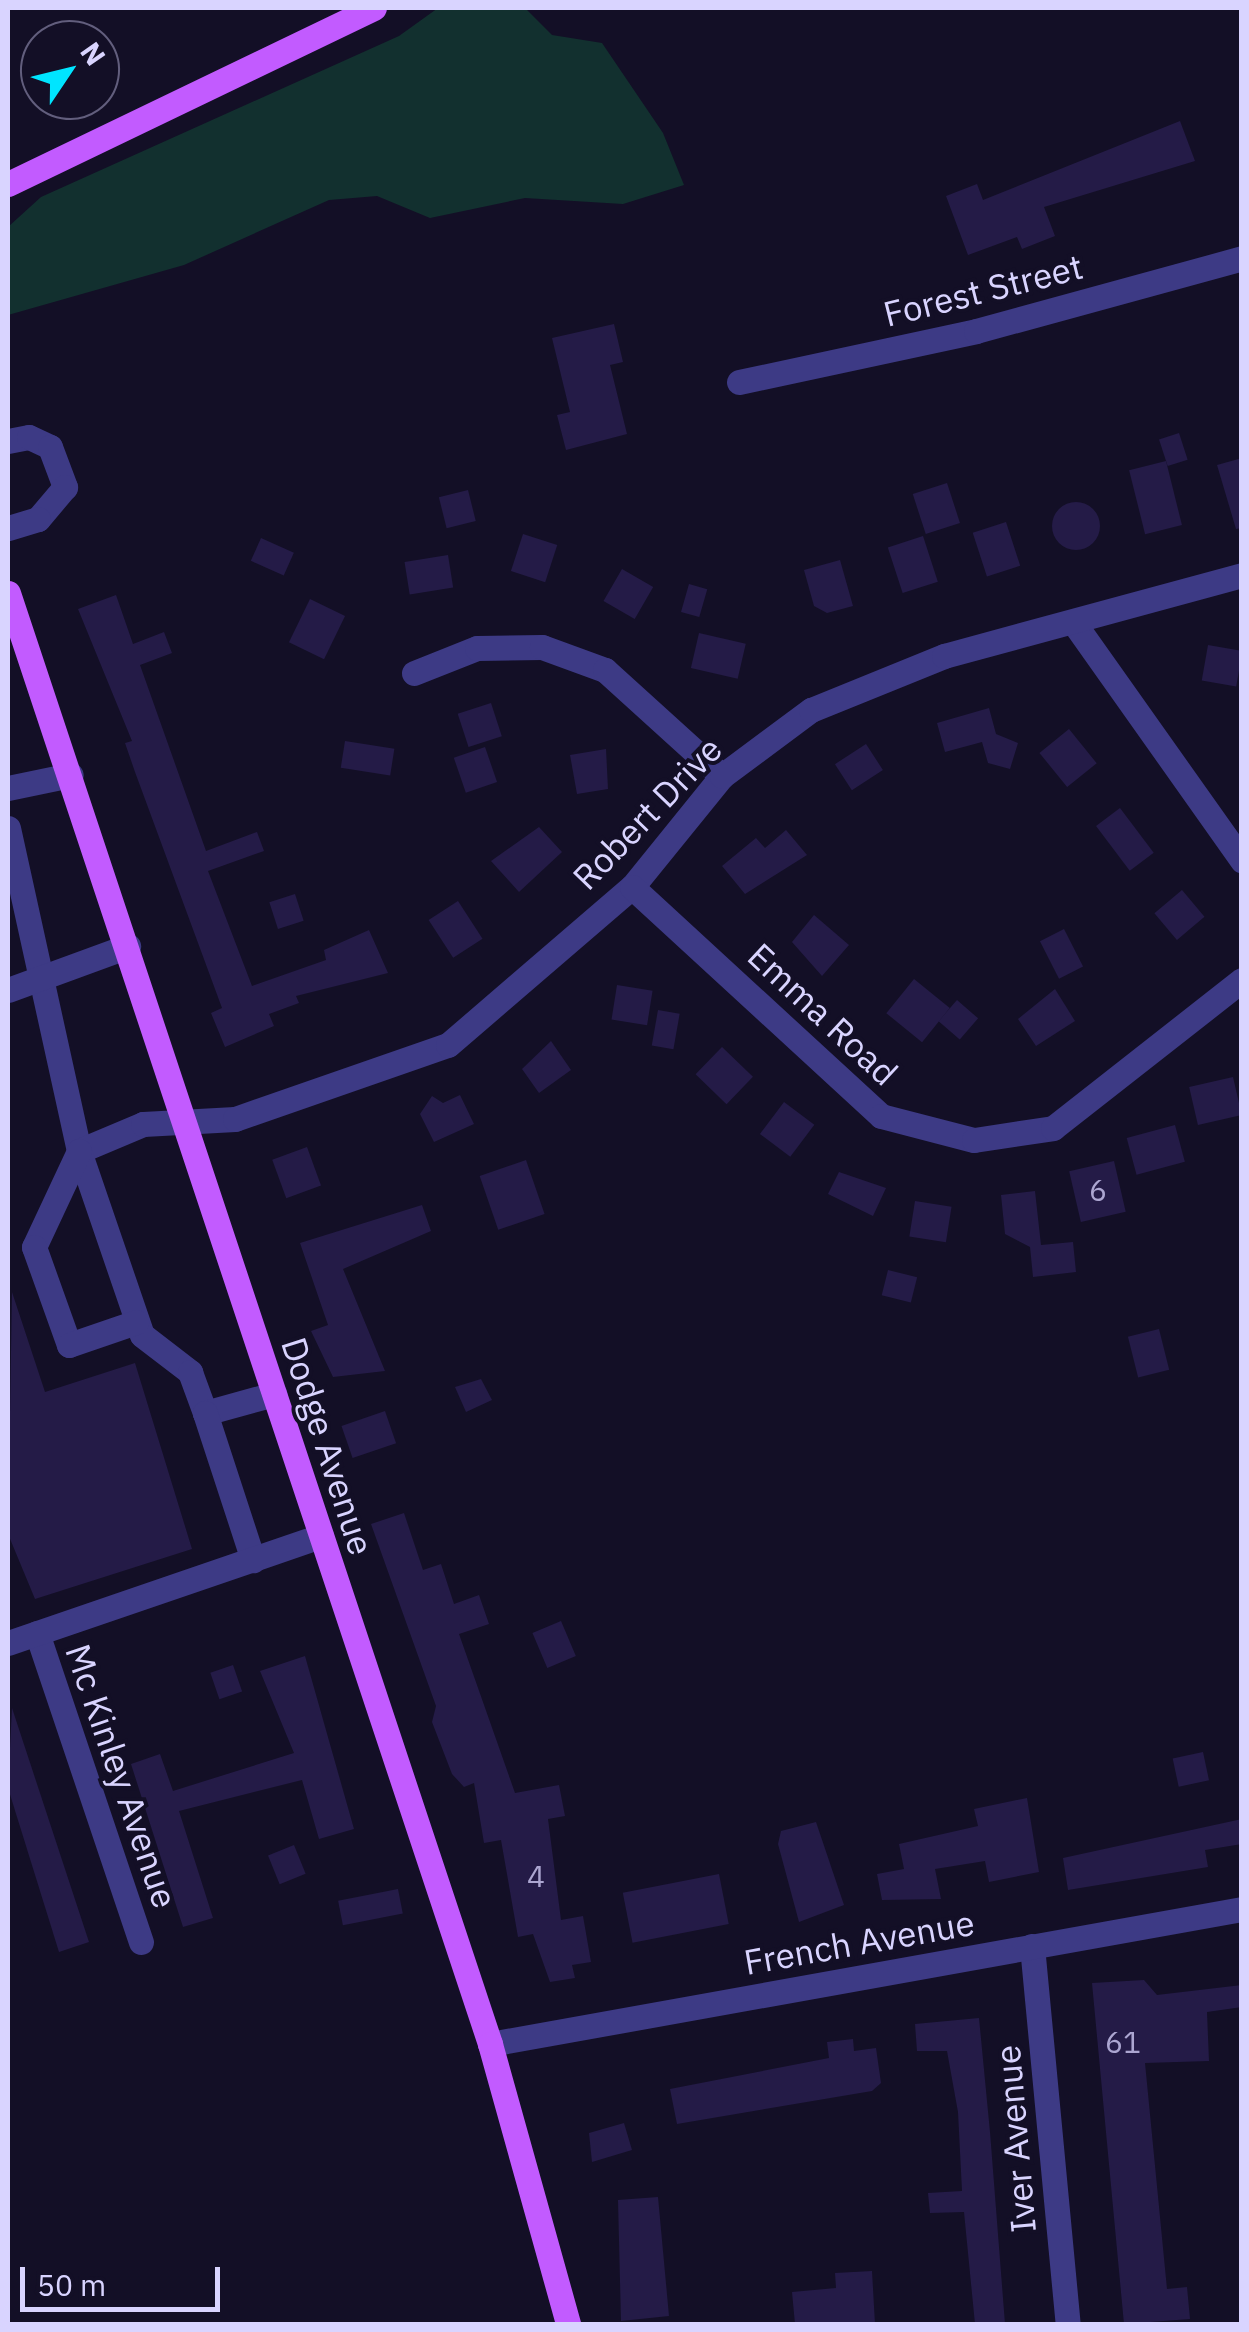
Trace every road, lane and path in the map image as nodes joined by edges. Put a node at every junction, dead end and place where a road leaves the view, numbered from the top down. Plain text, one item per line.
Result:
1 (374, 8) edge
2 (8, 184) edge
3 (1242, 258) edge
4 (739, 382) dead end
5 (8, 441) edge
6 (8, 528) edge
7 (1242, 575) edge
8 (8, 593) edge
9 (1074, 623) junction
10 (414, 674) dead end
11 (71, 775) junction
12 (722, 776) junction
13 (8, 788) edge
14 (8, 828) edge
15 (1242, 860) edge
16 (632, 887) junction
17 (128, 946) junction
18 (42, 978) junction
19 (1242, 980) edge
20 (8, 990) edge
21 (186, 1126) junction
22 (80, 1151) junction
23 (136, 1322) junction
24 (274, 1394) junction
25 (206, 1413) junction
26 (321, 1536) junction
27 (254, 1560) junction
28 (37, 1633) junction
29 (8, 1643) edge
30 (1242, 1909) edge
31 (142, 1942) dead end
32 (1032, 1946) junction
33 (490, 2044) junction
34 (568, 2324) edge
35 (1068, 2324) edge

1 - 2 main road
3 - 4 street, Forest Street
5 - 6 street
7 - 9 street, Robert Drive
8 - 11 main road, Dodge Avenue
9 - 12 street, Robert Drive
9 - 15 street
10 - 12 street
11 - 13 street
11 - 17 main road, Dodge Avenue
12 - 16 street, Robert Drive
14 - 18 street
16 - 19 street, Emma Road
16 - 21 street, Robert Drive
17 - 18 street
17 - 21 main road, Dodge Avenue
18 - 20 street
18 - 22 street
21 - 22 street, Robert Drive
21 - 24 main road, Dodge Avenue
22 - 23 street
22 - 23 street
23 - 25 street
24 - 25 street
24 - 26 main road, Dodge Avenue
25 - 27 street
26 - 27 street
26 - 33 main road, Dodge Avenue
27 - 28 street
28 - 29 street
28 - 31 street, Mc Kinley Avenue
30 - 32 street, French Avenue
32 - 33 street, French Avenue
32 - 35 street, Iver Avenue
33 - 34 main road, Dodge Avenue

